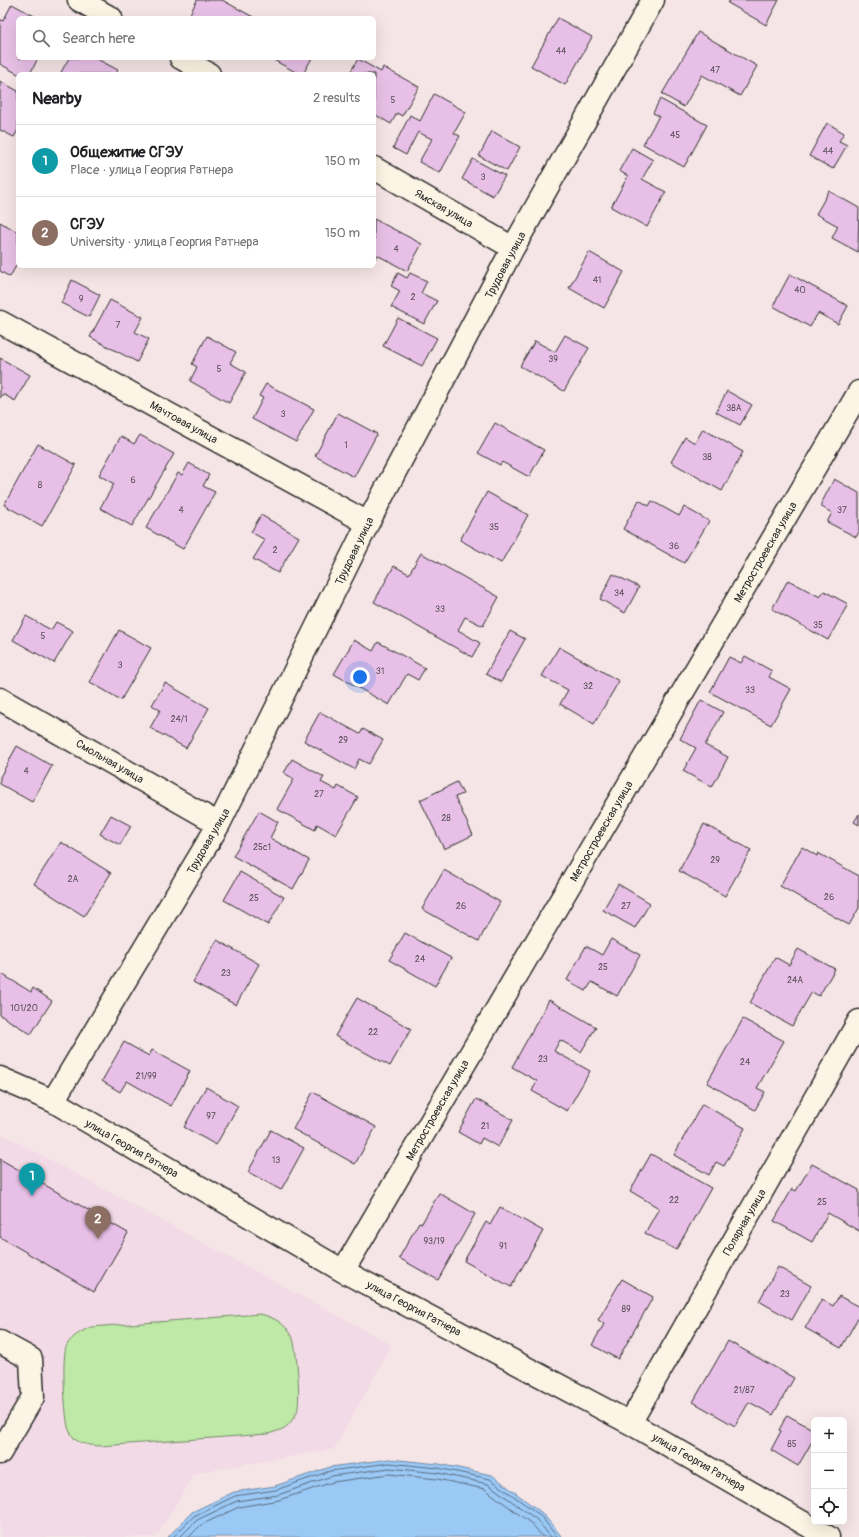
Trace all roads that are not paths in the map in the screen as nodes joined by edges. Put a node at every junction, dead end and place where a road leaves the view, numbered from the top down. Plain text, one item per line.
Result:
1 (79, 0) edge
2 (653, 0) edge
3 (107, 16) edge
4 (184, 60) edge
5 (206, 72) edge
6 (376, 169) edge
7 (513, 248) junction
8 (0, 322) edge
9 (859, 392) edge
10 (368, 523) junction
11 (0, 699) edge
12 (219, 824) junction
13 (859, 1021) edge
14 (0, 1078) edge
15 (53, 1101) junction
16 (343, 1270) junction
17 (0, 1342) edge
18 (630, 1423) junction
19 (0, 1453) edge
20 (828, 1537) edge

1 - 3 street
2 - 7 street, Трудовая улица
4 - 5 street
6 - 7 street, Ямская улица
7 - 10 street, Трудовая улица
8 - 10 street, Мачтовая улица
9 - 16 street, Метростроевская улица
10 - 12 street, Трудовая улица
11 - 12 street, Смольная улица
12 - 15 street, Трудовая улица
13 - 18 street, Полярная улица
14 - 15 street, улица Георгия Ратнера
15 - 16 street, улица Георгия Ратнера
16 - 18 street, улица Георгия Ратнера
17 - 19 street
18 - 20 street, улица Георгия Ратнера

